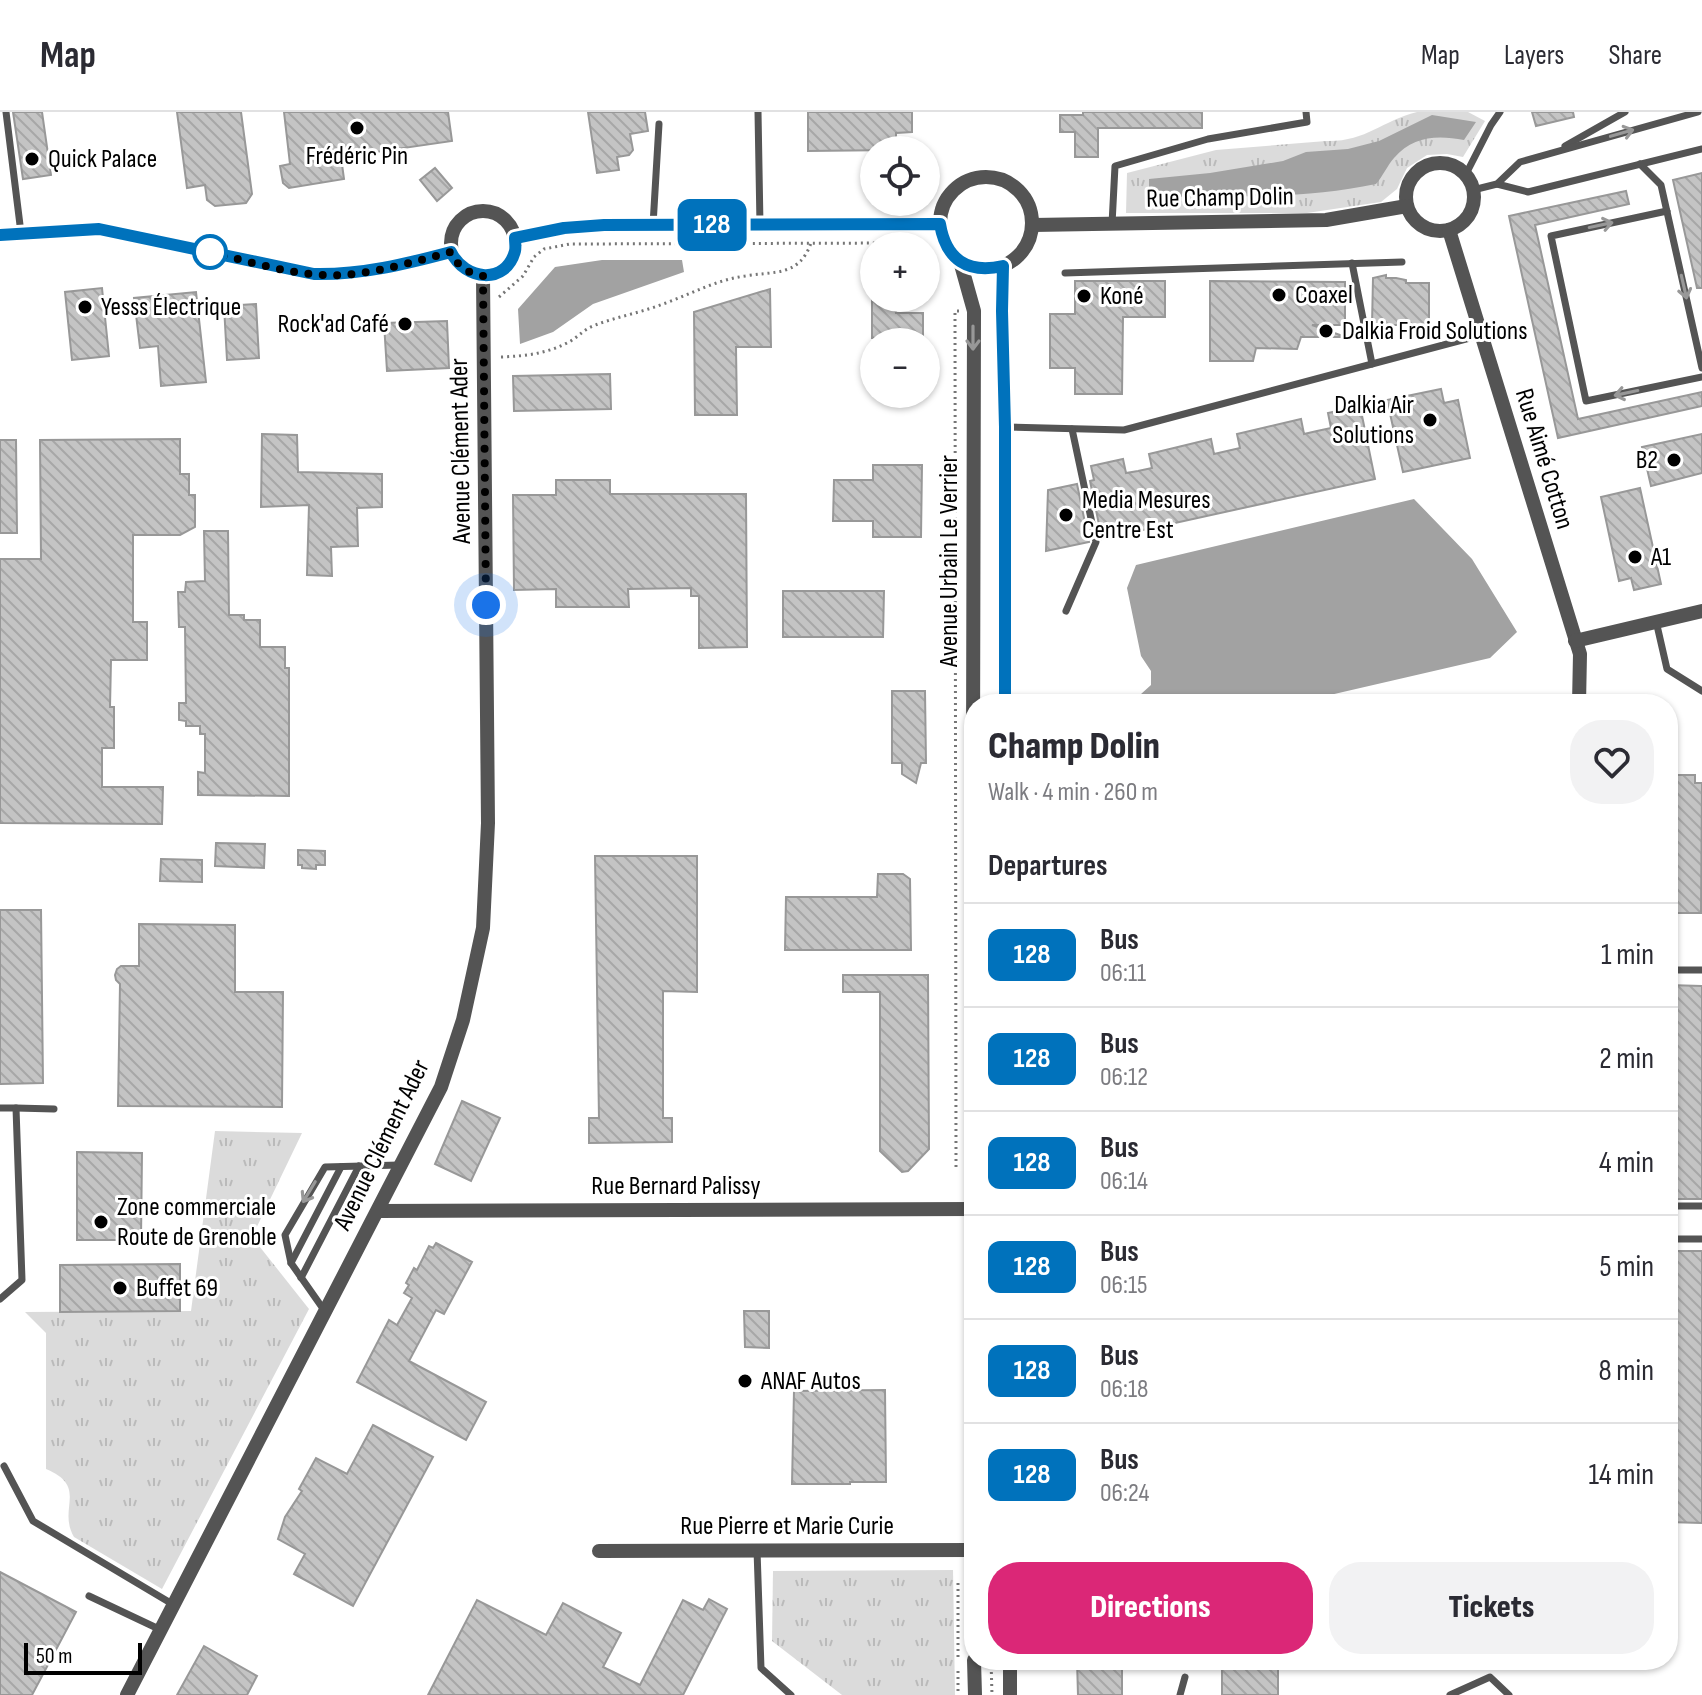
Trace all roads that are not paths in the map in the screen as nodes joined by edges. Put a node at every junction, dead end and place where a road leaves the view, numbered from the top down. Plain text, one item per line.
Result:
1 (6, 112) edge
2 (758, 112) edge
3 (1306, 112) edge
4 (1500, 112) edge
5 (1625, 112) edge
6 (1698, 112) edge
7 (659, 124) dead end
8 (1702, 149) edge
9 (1553, 153) junction
10 (1640, 164) junction
11 (1466, 174) junction
12 (1497, 184) junction
13 (1473, 190) junction
14 (1407, 206) junction
15 (1667, 211) junction
16 (940, 224) junction
17 (1112, 224) junction
18 (653, 225) junction
19 (760, 225) junction
20 (1033, 225) junction
21 (1449, 230) junction
22 (21, 233) junction
23 (0, 235) edge
24 (515, 238) junction
25 (451, 252) junction
26 (960, 261) junction
27 (1402, 262) dead end
28 (1352, 263) junction
29 (1003, 266) junction
30 (1065, 273) dead end
31 (483, 276) junction
32 (1481, 335) junction
33 (1372, 364) junction
34 (1702, 368) edge
35 (1702, 377) edge
36 (1005, 427) junction
37 (1072, 429) junction
38 (1066, 611) dead end
39 (1702, 611) edge
40 (1656, 621) junction
41 (1575, 641) junction
42 (1702, 691) edge
43 (974, 694) edge
44 (1005, 694) edge
45 (1579, 694) edge
46 (1678, 970) edge
47 (1702, 970) edge
48 (0, 1108) edge
49 (16, 1108) junction
50 (54, 1109) dead end
51 (402, 1165) junction
52 (359, 1166) junction
53 (341, 1167) junction
54 (1678, 1206) edge
55 (1702, 1206) edge
56 (964, 1209) edge
57 (379, 1211) junction
58 (1678, 1239) edge
59 (1702, 1239) edge
60 (291, 1263) junction
61 (301, 1278) junction
62 (0, 1299) edge
63 (326, 1312) junction
64 (4, 1466) dead end
65 (757, 1550) junction
66 (964, 1550) edge
67 (599, 1551) dead end
68 (89, 1596) dead end
69 (174, 1605) junction
70 (161, 1630) junction
71 (974, 1670) edge
72 (1010, 1670) edge
73 (1185, 1677) dead end
74 (127, 1695) edge
75 (791, 1695) edge
76 (975, 1695) edge
77 (1010, 1695) edge
78 (1180, 1695) edge
79 (1450, 1695) edge
80 (1509, 1695) edge

1 - 22 lane
2 - 19 lane
3 - 17 lane
4 - 11 lane
5 - 9 lane
9 -> 6 lane
7 - 18 lane
8 - 10 lane
9 - 12 lane
10 - 12 lane
10 - 15 lane
11 - 13 street
11 - 14 street
12 - 13 lane
13 - 21 street
14 - 17 street, Rue Champ Dolin
14 - 21 street
15 -> 34 lane
35 -> 15 lane
16 - 19 street
16 - 20 street
16 - 26 street
17 - 20 street, Rue Champ Dolin
18 - 19 street
18 - 24 street
20 - 29 street
21 - 32 street, Rue Aimé Cotton
22 - 23 street
22 - 25 street
24 - 25 street
24 - 31 street
25 - 31 street
26 - 29 street
26 -> 43 street, Avenue Urbain Le Verrier
27 - 28 lane
28 - 30 lane
28 - 33 lane
29 - 36 street
31 - 51 street, Avenue Clément Ader
32 - 33 lane
32 - 41 street, Rue Aimé Cotton
33 - 37 lane
36 - 37 lane
36 - 44 street
37 - 38 lane
39 - 40 street
40 - 41 street
40 - 42 lane
41 - 45 street, Rue Aimé Cotton
46 - 47 lane
48 - 49 lane
49 - 50 lane
49 - 62 lane
51 - 52 lane
51 - 57 street, Avenue Clément Ader
52 - 53 lane
52 - 61 lane
53 - 60 lane
53 -> 60 lane
54 - 55 lane
56 - 57 street, Rue Bernard Palissy
57 - 63 street, Avenue Clément Ader
58 - 59 lane
60 - 61 lane
61 - 63 lane
63 - 69 street, Avenue Clément Ader
64 - 69 lane
65 - 66 street, Rue Pierre et Marie Curie
65 - 67 street, Rue Pierre et Marie Curie
65 - 75 lane
68 - 70 lane
69 - 70 street, Avenue Clément Ader
70 - 74 street, Avenue Clément Ader
71 - 76 street
72 - 77 street
73 - 78 lane
79 - 80 lane

